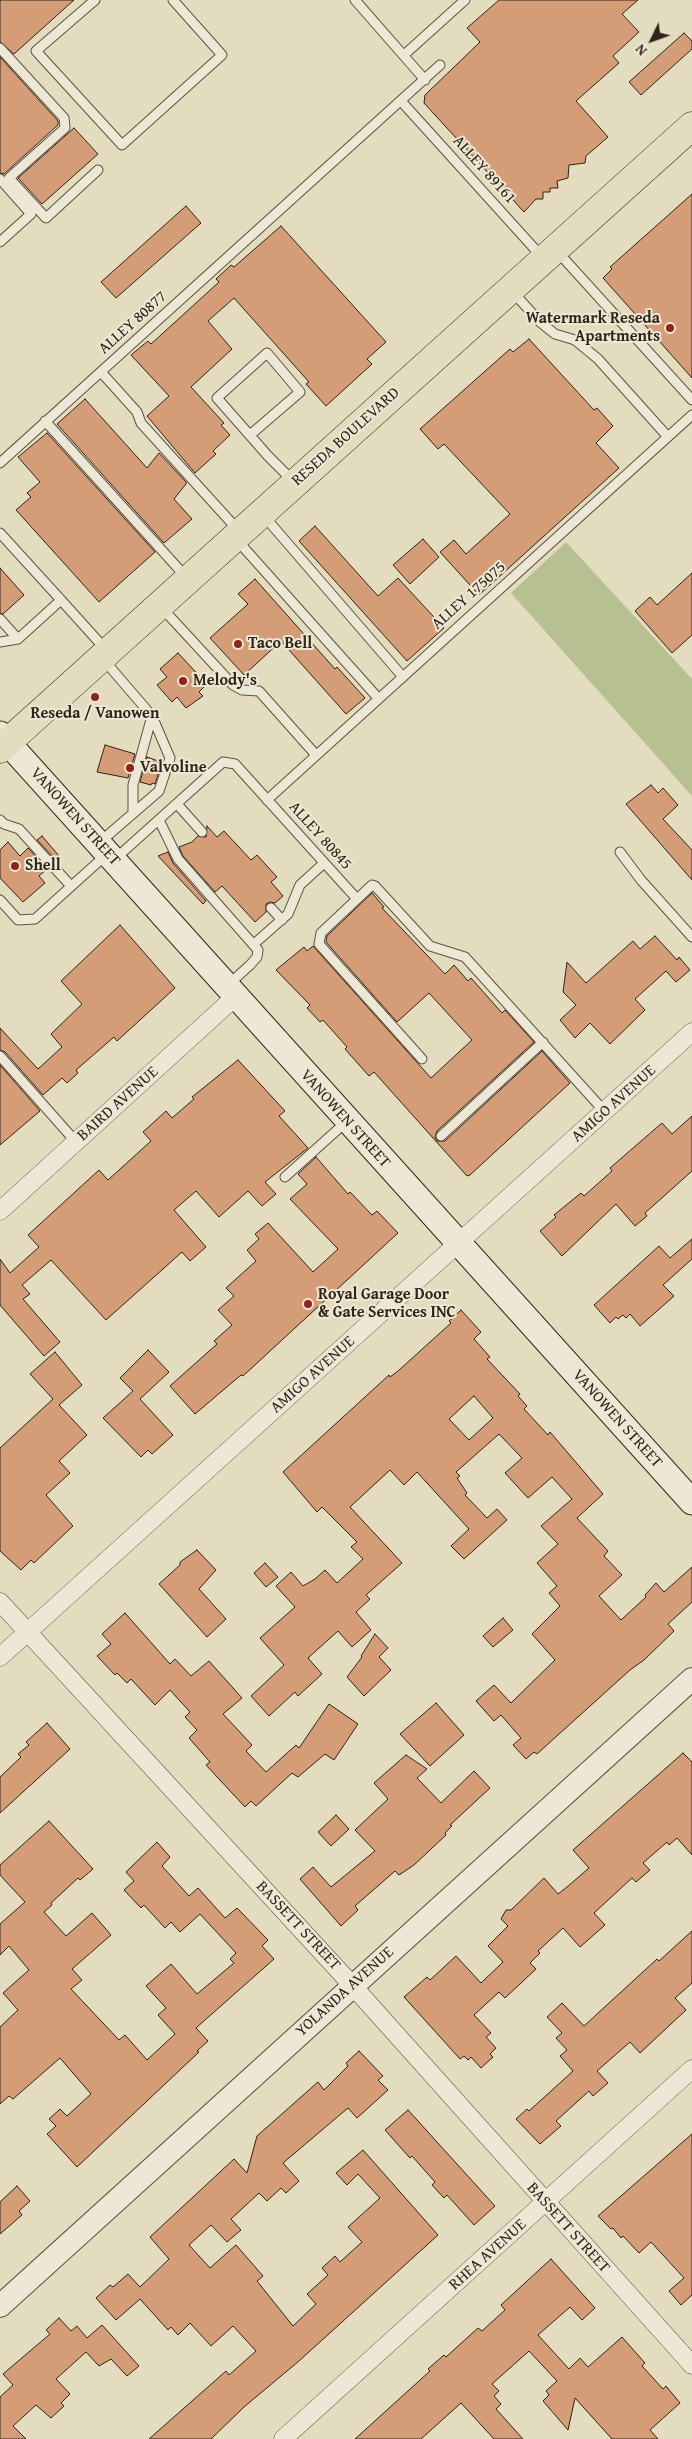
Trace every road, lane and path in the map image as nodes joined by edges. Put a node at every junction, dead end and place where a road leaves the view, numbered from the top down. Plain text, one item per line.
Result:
1 (95, 0) edge
2 (173, 0) edge
3 (355, 0) edge
4 (465, 0) edge
5 (0, 48) edge
6 (404, 55) junction
7 (440, 65) dead end
8 (425, 80) junction
9 (399, 102) junction
10 (692, 126) edge
11 (98, 170) dead end
12 (0, 179) edge
13 (0, 242) edge
14 (549, 254) junction
15 (511, 290) junction
16 (101, 372) junction
17 (692, 400) edge
18 (692, 415) edge
19 (45, 421) junction
20 (250, 435) junction
21 (668, 437) junction
22 (0, 463) edge
23 (295, 483) junction
24 (261, 513) junction
25 (0, 533) edge
26 (237, 535) junction
27 (188, 579) junction
28 (61, 600) junction
29 (160, 605) junction
30 (0, 619) edge
31 (18, 639) junction
32 (0, 642) edge
33 (104, 654) junction
34 (403, 676) junction
35 (378, 698) junction
36 (152, 716) junction
37 (2, 742) edge
38 (316, 755) junction
39 (267, 800) junction
40 (177, 804) junction
41 (132, 813) junction
42 (159, 820) junction
43 (1, 824) edge
44 (202, 832) dead end
45 (620, 852) dead end
46 (106, 853) junction
47 (324, 864) junction
48 (71, 886) junction
49 (354, 896) junction
50 (0, 900) edge
51 (271, 908) dead end
52 (282, 920) junction
53 (692, 937) edge
54 (254, 944) junction
55 (231, 992) junction
56 (692, 1032) edge
57 (543, 1042) junction
58 (0, 1056) edge
59 (422, 1059) dead end
60 (605, 1112) junction
61 (347, 1121) junction
62 (441, 1136) dead end
63 (76, 1142) junction
64 (285, 1177) dead end
65 (0, 1211) edge
66 (459, 1243) junction
67 (692, 1502) edge
68 (0, 1602) edge
69 (28, 1632) junction
70 (0, 1657) edge
71 (692, 1679) edge
72 (352, 1985) junction
73 (692, 2070) edge
74 (545, 2203) junction
75 (0, 2306) edge
76 (692, 2366) edge
77 (283, 2439) edge

1 - 2 lane
3 - 6 lane
4 - 6 lane
5 - 11 lane
6 - 8 lane
7 - 8 lane, ALLEY 80877
8 - 9 lane, ALLEY 80877
9 - 14 lane, ALLEY 89161
9 - 16 lane, ALLEY 80877
10 - 14 main road, RESEDA BOULEVARD
12 - 13 lane
14 - 15 main road, RESEDA BOULEVARD
14 - 17 lane, ALLEY 89161
15 - 21 lane
15 - 23 main road, RESEDA BOULEVARD
16 - 19 lane, ALLEY 80877
16 - 26 lane
18 - 21 lane, ALLEY 175075
19 - 22 lane, ALLEY 80877
19 - 27 lane
20 - 20 lane
20 - 23 lane
21 - 34 lane, ALLEY 175075
23 - 24 main road, RESEDA BOULEVARD
24 - 26 main road, RESEDA BOULEVARD
24 - 34 lane
25 - 28 lane
26 - 27 main road, RESEDA BOULEVARD
26 - 35 lane
27 - 29 main road, RESEDA BOULEVARD
28 - 31 lane
28 - 33 lane
29 - 33 main road, RESEDA BOULEVARD
29 - 38 lane
30 - 31 lane
31 - 32 lane
33 - 36 lane
33 - 37 main road, RESEDA BOULEVARD
34 - 35 lane, ALLEY 175075
35 - 38 lane, ALLEY 175075
36 - 41 lane
36 - 41 lane
37 - 46 main road, VANOWEN STREET
38 - 39 lane, ALLEY 175075
39 - 40 lane, ALLEY 80845
39 - 47 lane, ALLEY 80845
40 - 42 lane
40 - 44 lane
41 - 46 lane
42 - 46 lane
42 - 54 lane
43 - 48 lane
45 - 53 lane
46 - 48 lane
46 - 55 main road, VANOWEN STREET
47 - 49 lane, ALLEY 80845
47 - 52 lane
48 - 50 lane
49 - 57 lane
49 - 59 lane
51 - 52 lane
52 - 54 lane
54 - 55 lane
55 - 61 main road, VANOWEN STREET
55 - 63 street, BAIRD AVENUE
56 - 60 street, AMIGO AVENUE
57 - 60 lane
57 - 62 lane
58 - 63 lane
60 - 66 street, AMIGO AVENUE
61 - 64 lane
61 - 66 main road, VANOWEN STREET
63 - 65 street, BAIRD AVENUE
66 - 67 main road, VANOWEN STREET
66 - 69 street, AMIGO AVENUE
68 - 69 street, BASSETT STREET
69 - 70 street, AMIGO AVENUE
69 - 72 street, BASSETT STREET
71 - 72 street, YOLANDA AVENUE
72 - 74 street, BASSETT STREET
72 - 75 street, YOLANDA AVENUE
73 - 74 street, RHEA AVENUE
74 - 76 street, BASSETT STREET
74 - 77 street, RHEA AVENUE

